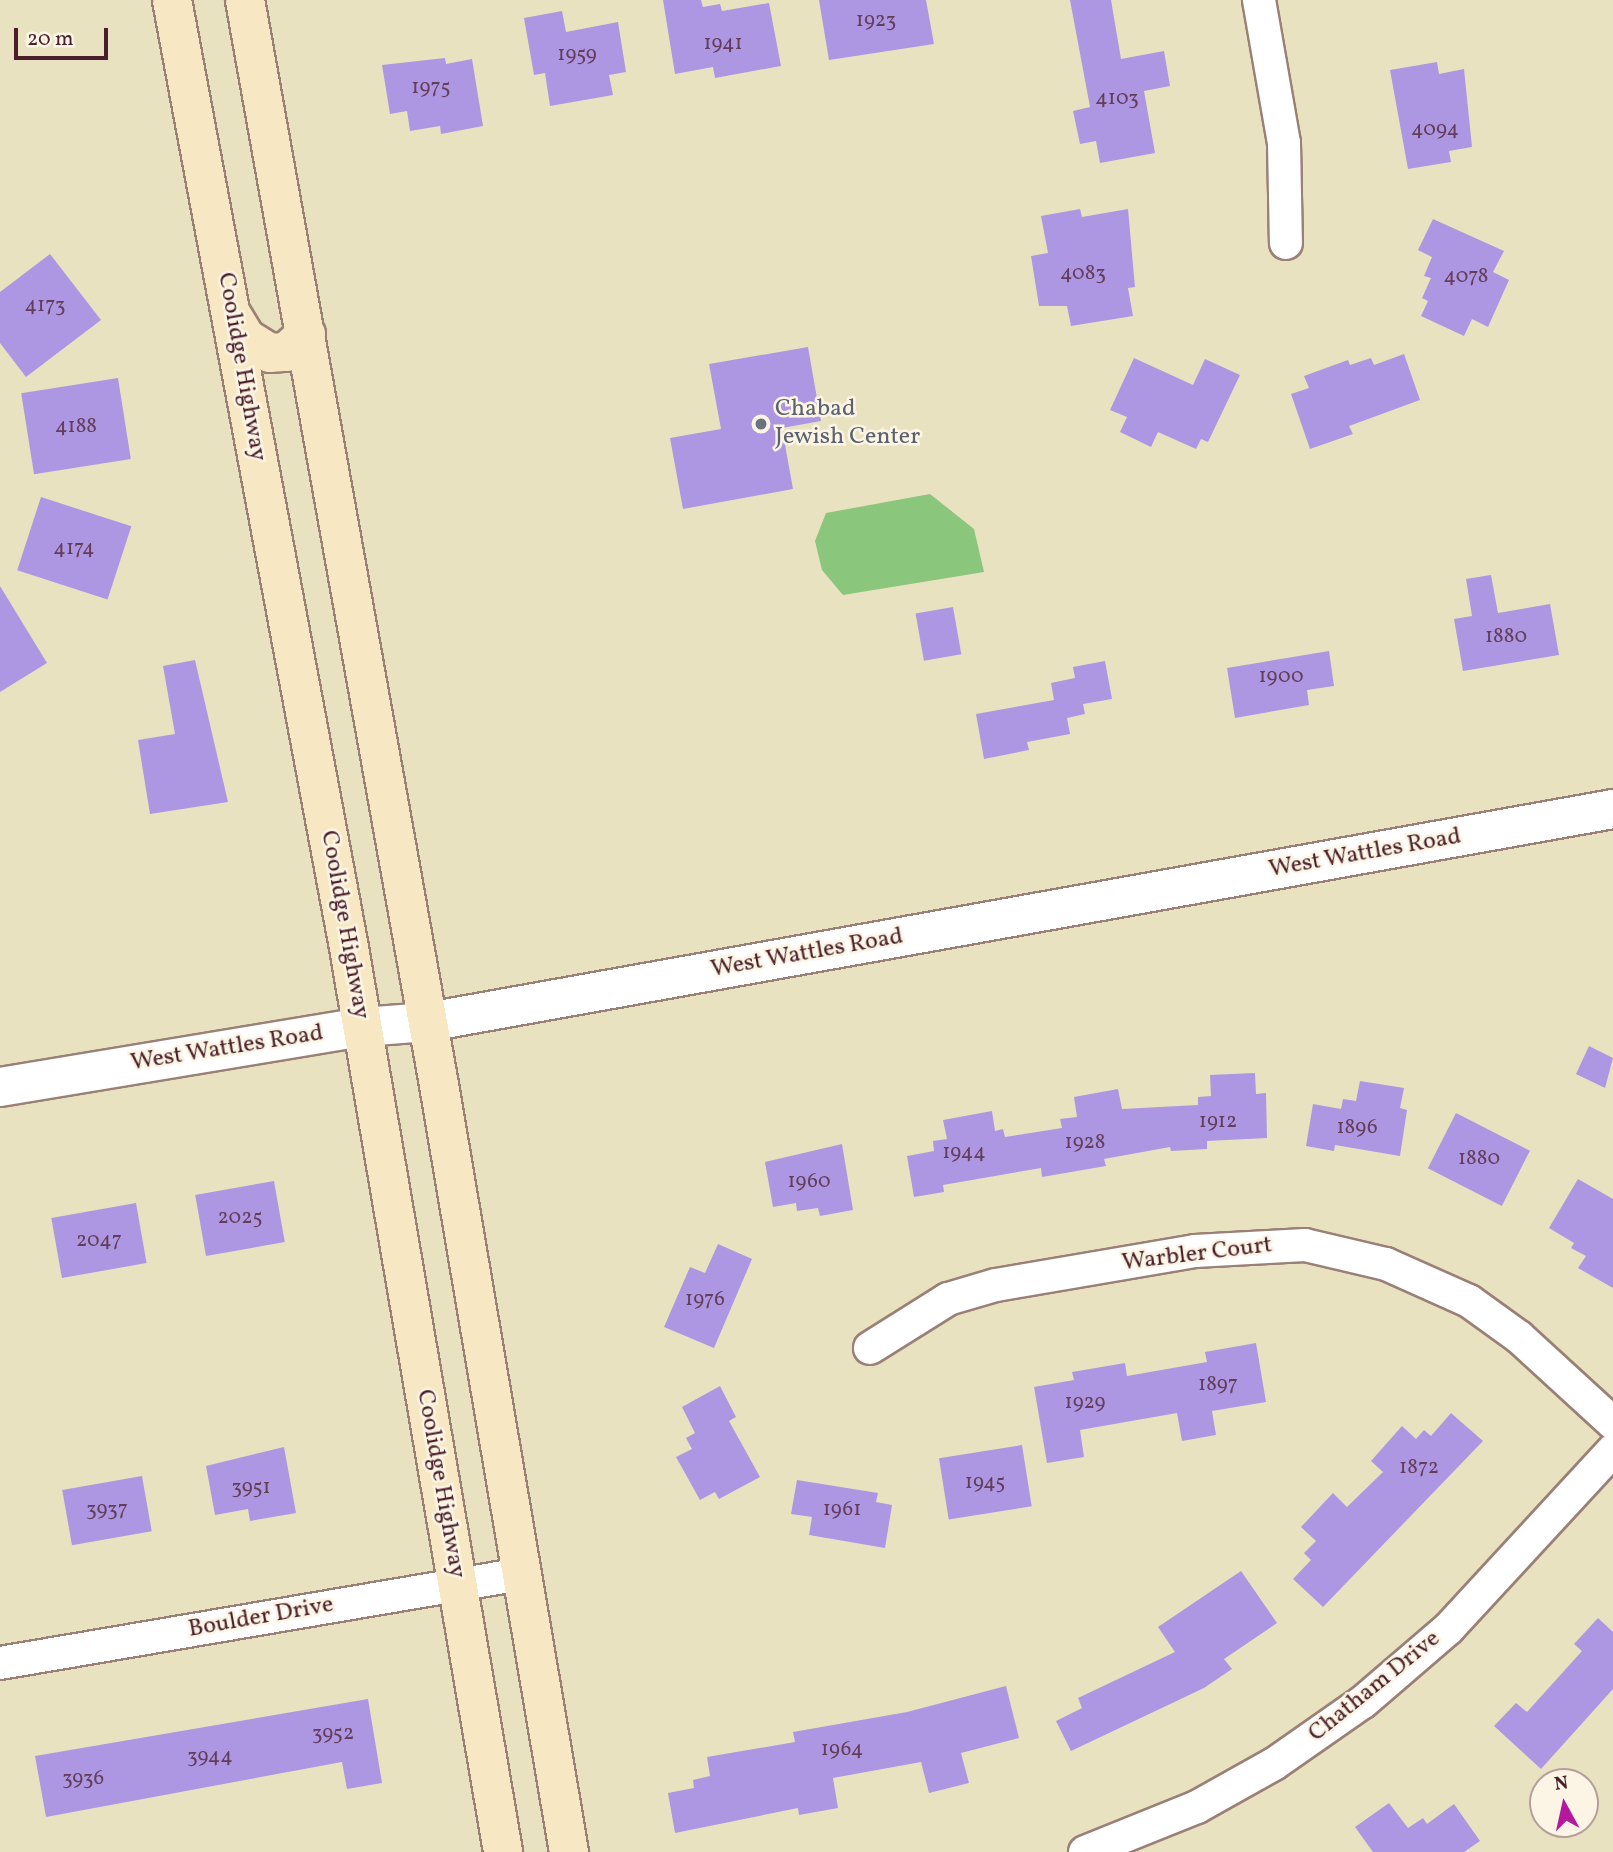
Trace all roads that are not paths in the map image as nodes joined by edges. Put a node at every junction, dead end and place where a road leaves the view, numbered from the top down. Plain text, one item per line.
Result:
1 (173, 0) edge
2 (245, 0) edge
3 (1259, 0) edge
4 (1286, 243) dead end
5 (231, 313) junction
6 (306, 334) junction
7 (1613, 809) edge
8 (428, 1022) junction
9 (362, 1027) junction
10 (0, 1087) edge
11 (870, 1348) dead end
12 (1613, 1423) edge
13 (1613, 1450) edge
14 (521, 1573) junction
15 (457, 1584) junction
16 (0, 1663) edge
17 (503, 1852) edge
18 (569, 1852) edge
19 (1085, 1852) edge

1 - 5 main road, Coolidge Highway
2 - 6 main road
3 - 4 street
5 - 6 main road
5 - 9 main road, Coolidge Highway
6 - 8 main road
7 - 8 street, West Wattles Road
8 - 9 street, West Wattles Road
8 - 14 main road
9 - 10 street, West Wattles Road
9 - 15 main road, Coolidge Highway
11 - 12 street, Warbler Court
13 - 19 street, Chatham Drive
14 - 15 street, Boulder Drive
14 - 18 main road
15 - 16 street, Boulder Drive
15 - 17 main road, Coolidge Highway

